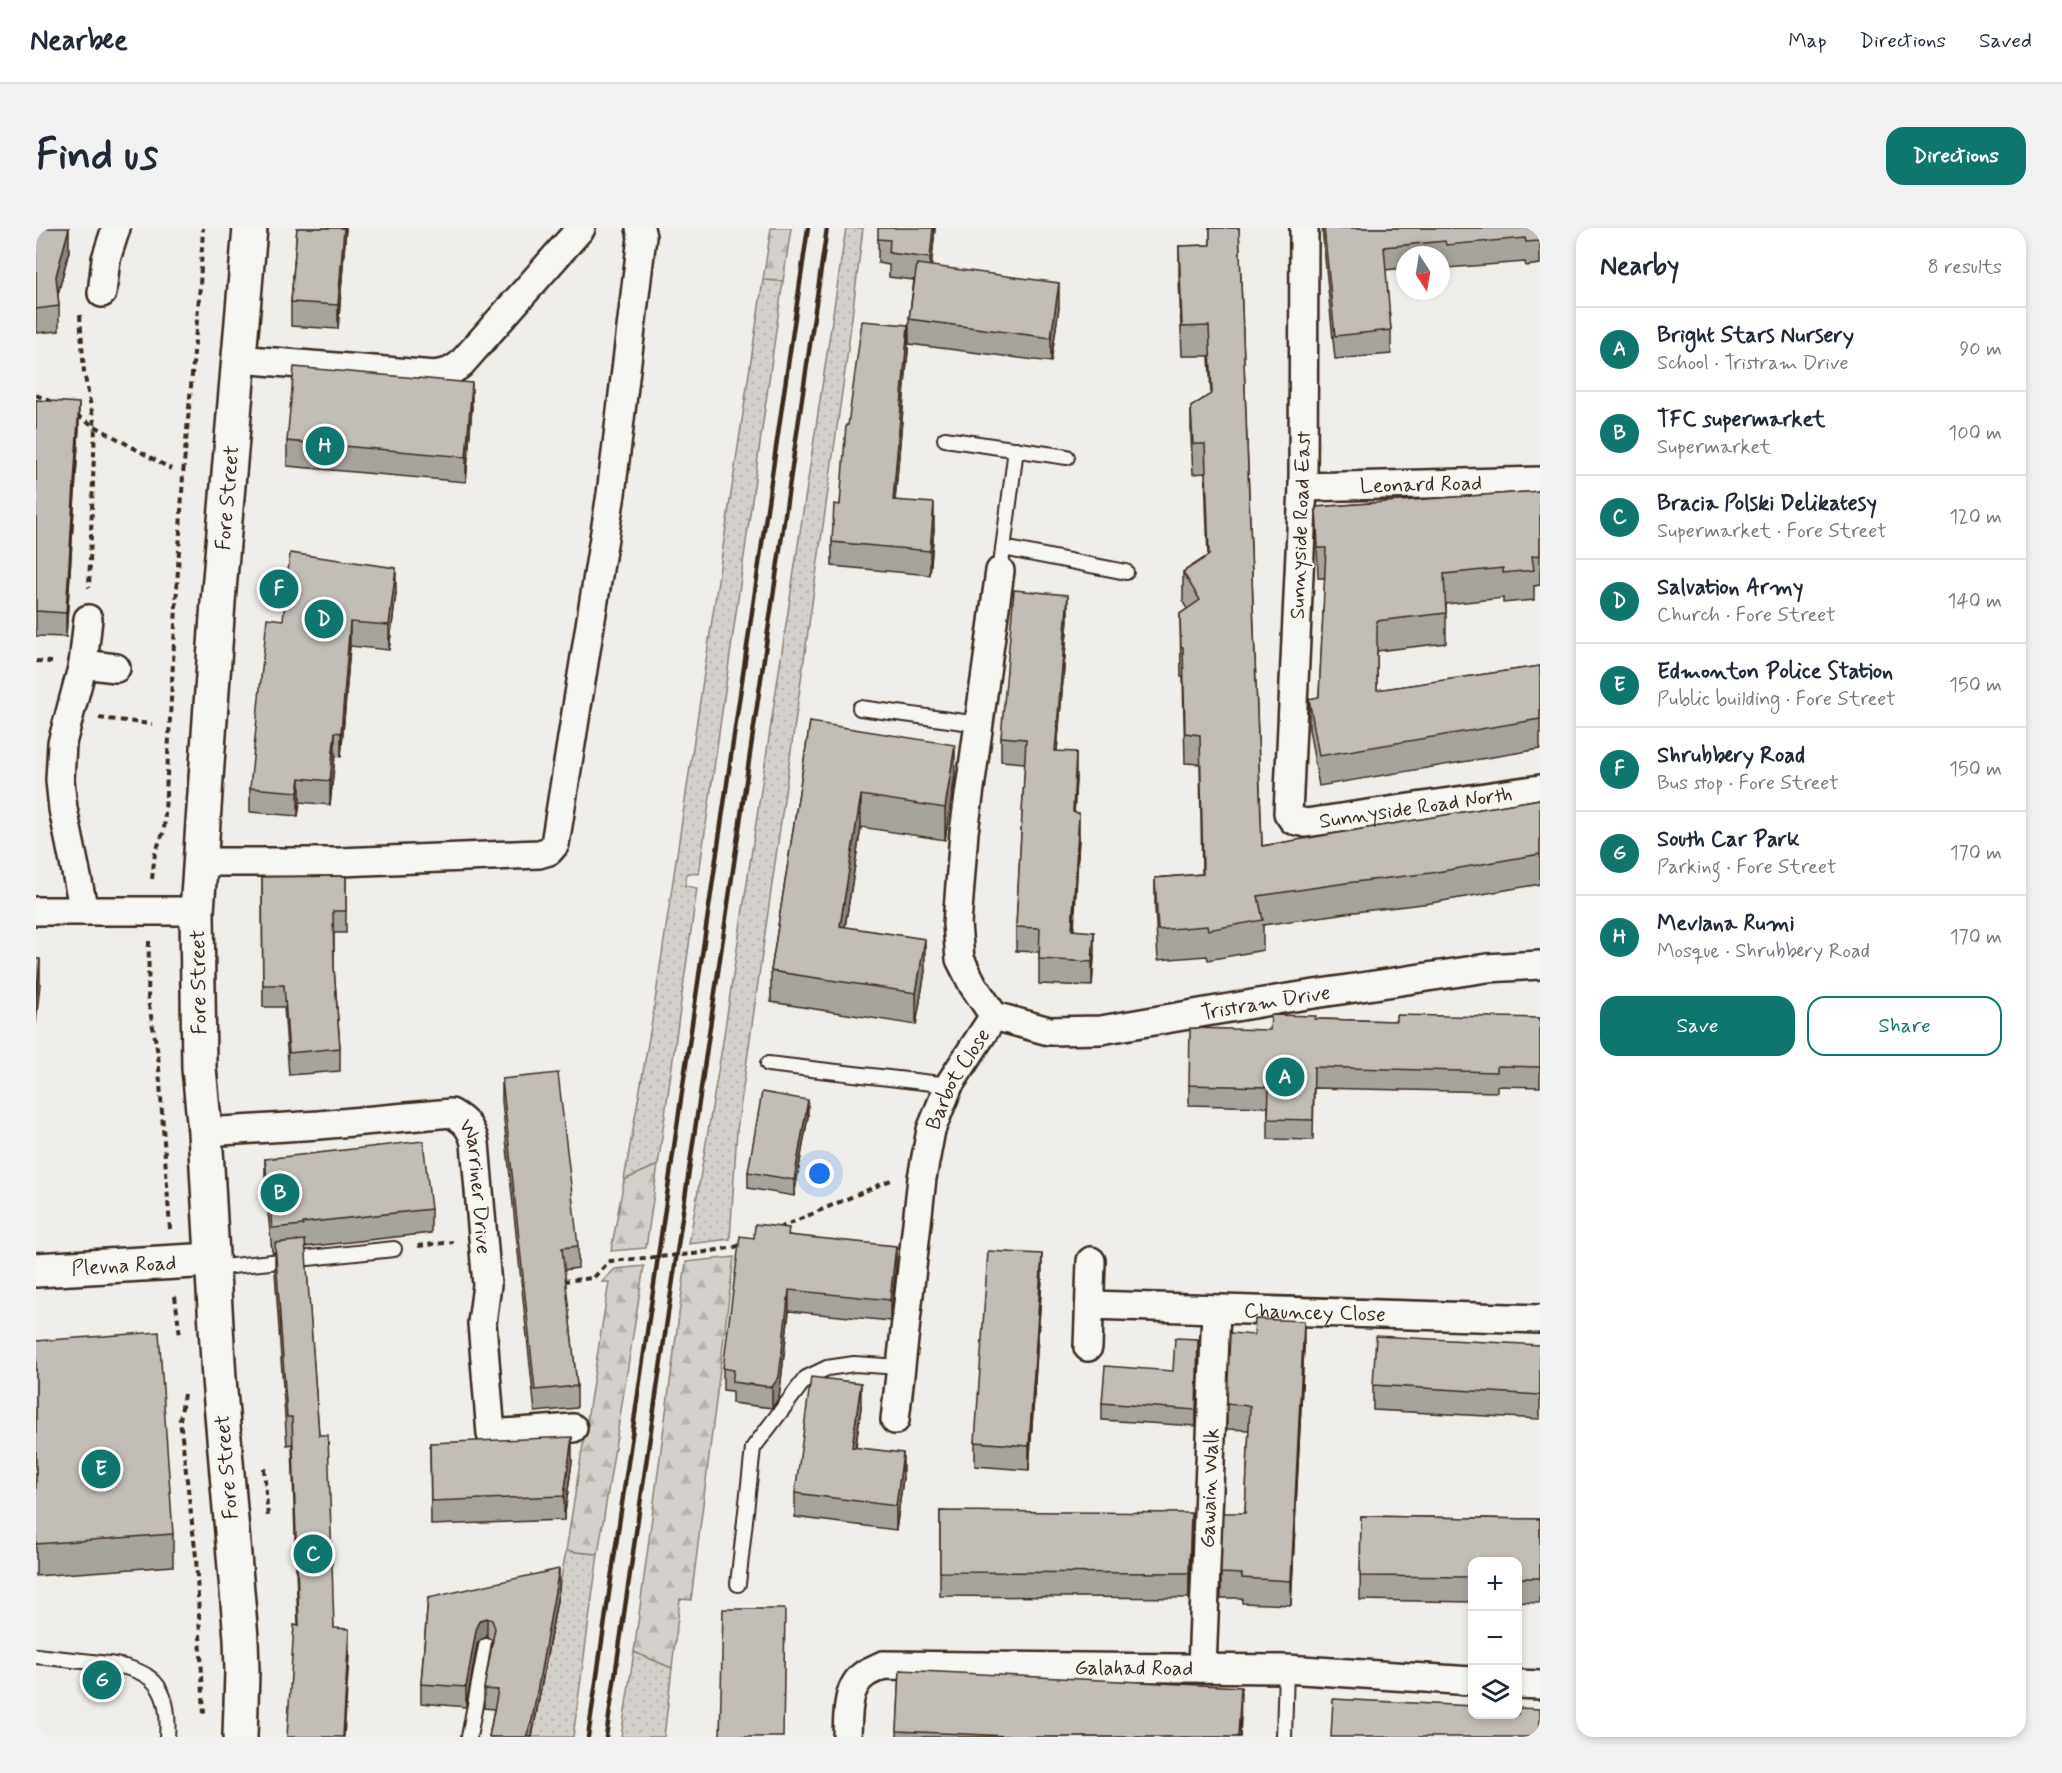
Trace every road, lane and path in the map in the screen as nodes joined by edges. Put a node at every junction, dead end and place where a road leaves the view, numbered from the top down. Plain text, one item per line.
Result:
1 (116, 228) edge
2 (203, 228) edge
3 (250, 228) edge
4 (581, 228) edge
5 (640, 228) edge
6 (1304, 228) edge
7 (102, 293) dead end
8 (80, 308) dead end
9 (238, 359) junction
10 (36, 395) edge
11 (60, 406) edge
12 (68, 411) edge
13 (95, 427) junction
14 (945, 439) dead end
15 (1016, 449) junction
16 (1067, 457) dead end
17 (171, 468) dead end
18 (1540, 481) edge
19 (1303, 487) junction
20 (1001, 560) junction
21 (1126, 572) dead end
22 (88, 619) joint
23 (83, 664) junction
24 (116, 668) dead end
25 (860, 708) dead end
26 (68, 715) junction
27 (152, 724) dead end
28 (979, 724) junction
29 (1540, 789) edge
30 (1293, 820) joint
31 (201, 862) junction
32 (152, 884) dead end
33 (36, 911) edge
34 (84, 911) junction
35 (197, 911) junction
36 (149, 930) dead end
37 (1540, 965) edge
38 (994, 1016) junction
39 (768, 1064) dead end
40 (949, 1085) junction
41 (205, 1132) junction
42 (922, 1178) junction
43 (779, 1228) edge
44 (170, 1232) dead end
45 (483, 1239) junction
46 (746, 1242) edge
47 (394, 1249) joint
48 (1091, 1261) dead end
49 (213, 1264) junction
50 (36, 1270) edge
51 (559, 1281) edge
52 (175, 1290) dead end
53 (1090, 1305) junction
54 (1216, 1310) junction
55 (1540, 1319) edge
56 (180, 1339) dead end
57 (1088, 1347) dead end
58 (901, 1367) junction
59 (185, 1388) dead end
60 (895, 1420) dead end
61 (573, 1428) dead end
62 (738, 1584) dead end
63 (486, 1646) dead end
64 (36, 1656) edge
65 (1202, 1668) junction
66 (1286, 1670) junction
67 (1468, 1681) edge
68 (1522, 1684) edge
69 (1540, 1685) edge
70 (204, 1725) dead end
71 (166, 1737) edge
72 (240, 1737) edge
73 (469, 1737) edge
74 (847, 1737) edge
75 (1284, 1737) edge

1 - 7 street
2 - 32 path, Fore Street
3 - 9 main road, Fore Street
4 - 9 street
5 - 31 street
6 - 19 street, Sunnyside Road East
8 - 13 path
9 - 31 main road, Fore Street
10 - 11 path
12 - 13 path
13 - 17 path
13 - 22 path
14 - 15 lane
15 - 16 lane
15 - 20 lane
18 - 19 street, Leonard Road
19 - 30 street, Sunnyside Road East
20 - 21 lane
20 - 28 street, Barbot Close
22 - 23 street
23 - 24 street
23 - 26 street
25 - 28 lane
26 - 27 path
26 - 34 street
28 - 38 street, Barbot Close
29 - 30 street, Sunnyside Road North
31 - 35 main road, Fore Street
33 - 34 street
34 - 35 street
35 - 41 main road, Fore Street
36 - 44 path, Fore Street
37 - 38 street, Tristram Drive
38 - 40 street, Barbot Close
39 - 40 lane
40 - 42 street, Barbot Close
41 - 45 street, Warriner Drive
41 - 49 main road, Fore Street
42 - 43 path
42 - 58 street, Barbot Close
45 - 47 path
45 - 61 street, Warriner Drive
46 - 51 path
47 - 49 lane
48 - 53 street
49 - 50 main road, Plevna Road
49 - 72 main road, Fore Street
52 - 56 path
53 - 54 street, Chauncey Close
53 - 57 street
54 - 55 street, Chauncey Close
54 - 65 street, Gawain Walk
58 - 60 street, Barbot Close
58 - 62 lane
59 - 70 path, Fore Street
63 - 73 lane
64 - 71 lane
65 - 66 street, Galahad Road
65 - 74 street, Galahad Road
66 - 67 street, Galahad Road
66 - 75 lane
68 - 69 street

